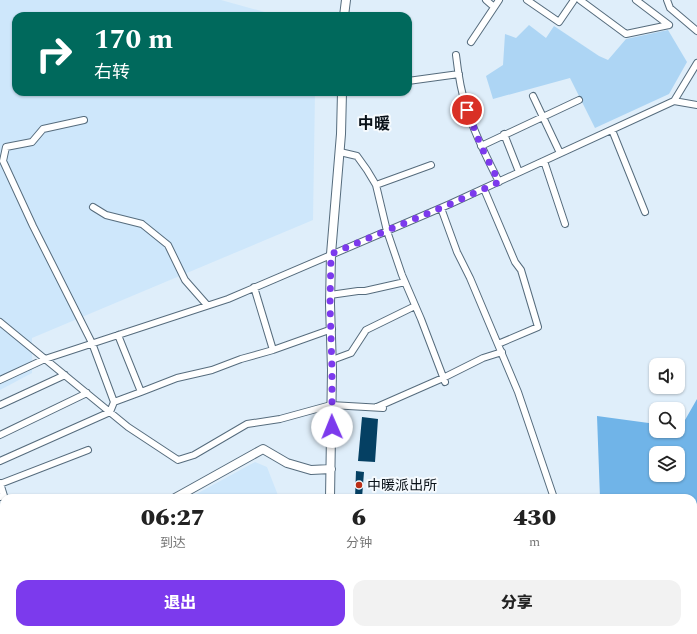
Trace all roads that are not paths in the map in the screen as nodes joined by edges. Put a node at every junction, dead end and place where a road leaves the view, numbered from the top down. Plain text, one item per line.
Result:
1 (346, 0) edge
2 (486, 0) edge
3 (498, 0) edge
4 (527, 0) edge
5 (574, 0) edge
6 (580, 0) edge
7 (636, 0) edge
8 (667, 0) edge
9 (494, 7) junction
10 (344, 12) edge
11 (697, 31) edge
12 (471, 42) dead end
13 (456, 55) dead end
14 (697, 63) edge
15 (458, 74) junction
16 (412, 80) edge
17 (342, 96) edge
18 (533, 96) dead end
19 (579, 100) dead end
20 (674, 101) junction
21 (697, 105) edge
22 (543, 117) junction
23 (84, 120) dead end
24 (612, 130) junction
25 (504, 134) junction
26 (481, 146) junction
27 (340, 152) junction
28 (560, 153) junction
29 (544, 161) junction
30 (431, 165) dead end
31 (519, 172) junction
32 (499, 182) junction
33 (376, 185) junction
34 (484, 189) junction
35 (93, 206) dead end
36 (441, 208) junction
37 (645, 212) dead end
38 (565, 224) dead end
39 (387, 231) junction
40 (331, 254) junction
41 (405, 282) junction
42 (254, 287) junction
43 (330, 296) junction
44 (207, 305) junction
45 (415, 306) junction
46 (0, 322) edge
47 (332, 329) junction
48 (118, 335) junction
49 (92, 343) junction
50 (498, 344) junction
51 (273, 350) junction
52 (502, 352) junction
53 (45, 359) junction
54 (332, 360) junction
55 (65, 375) junction
56 (0, 380) edge
57 (444, 380) junction
58 (141, 392) junction
59 (87, 393) junction
60 (114, 402) junction
61 (0, 405) edge
62 (332, 405) junction
63 (110, 412) junction
64 (0, 435) edge
65 (88, 450) dead end
66 (0, 461) edge
67 (331, 469) junction
68 (0, 484) edge
69 (3, 494) edge
70 (182, 494) edge
71 (330, 494) edge
72 (553, 494) edge

1 - 10 street
2 - 9 street
3 - 9 street
4 - 5 street
6 - 7 street
8 - 11 street
9 - 12 street
13 - 15 street
14 - 20 street
15 - 16 street
15 - 26 street
17 - 27 street
18 - 22 street
19 - 22 street
20 - 21 street
20 - 24 street
22 - 25 street
22 - 28 street
23 - 49 street
24 - 28 street
24 - 37 street
25 - 26 street
25 - 31 street
26 - 32 street
27 - 33 street
27 - 40 street
28 - 29 street
29 - 31 street
29 - 38 street
30 - 33 street
31 - 32 street
32 - 34 street
33 - 39 street
34 - 36 street
34 - 50 street
35 - 44 street
36 - 39 street
36 - 50 street
39 - 40 street
39 - 41 street
40 - 42 street
40 - 43 street
41 - 43 street
41 - 45 street
42 - 44 street
42 - 51 street
43 - 47 street
44 - 48 street
45 - 54 street
45 - 57 street
46 - 53 street
47 - 51 street
47 - 54 street
48 - 49 street
48 - 58 street
49 - 53 street
49 - 60 street
50 - 52 street
51 - 58 street
52 - 57 street
52 - 72 street
53 - 55 street
53 - 56 street
54 - 62 street
55 - 59 street
55 - 61 street
57 - 62 street
58 - 60 street
59 - 63 street
59 - 64 street
60 - 63 street
62 - 63 street
62 - 67 street
63 - 66 street
65 - 68 street
67 - 70 street
67 - 71 street
68 - 69 street

